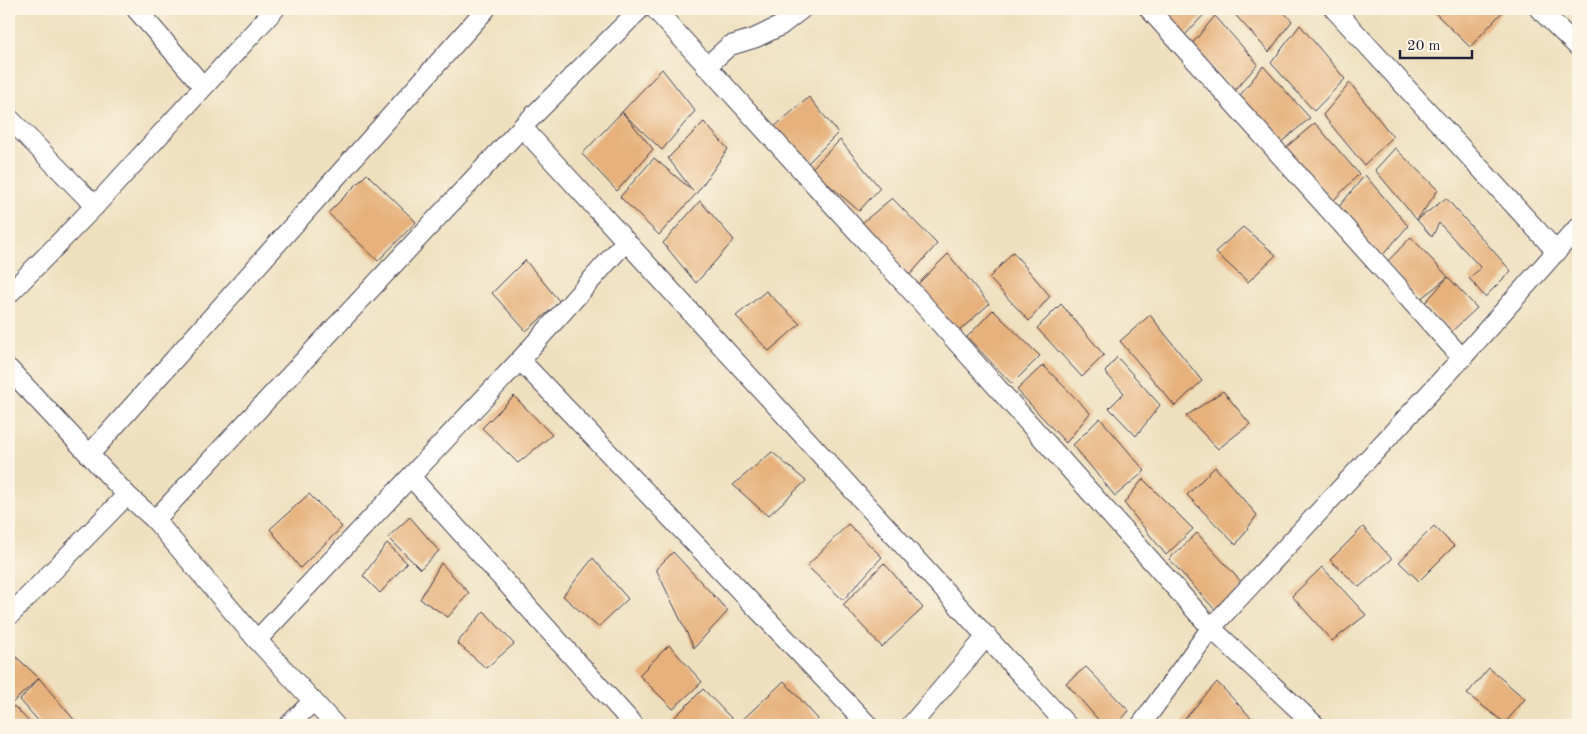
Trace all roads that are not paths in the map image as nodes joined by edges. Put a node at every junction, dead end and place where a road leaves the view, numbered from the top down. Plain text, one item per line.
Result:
1 (136, 9) edge
2 (275, 9) edge
3 (486, 9) edge
4 (640, 9) edge
5 (655, 9) edge
6 (802, 9) edge
7 (1149, 9) edge
8 (1334, 9) edge
9 (1540, 9) edge
10 (1578, 47) edge
11 (706, 66) junction
12 (203, 86) junction
13 (9, 118) edge
14 (522, 128) junction
15 (95, 206) junction
16 (1576, 237) edge
17 (626, 241) junction
18 (1557, 252) junction
19 (9, 294) edge
20 (1462, 358) junction
21 (520, 360) junction
22 (9, 369) edge
23 (90, 454) junction
24 (411, 477) junction
25 (127, 495) junction
26 (155, 520) junction
27 (9, 616) edge
28 (1211, 628) junction
29 (987, 636) junction
30 (257, 640) junction
31 (313, 701) junction
32 (289, 725) edge
33 (335, 725) edge
34 (634, 725) edge
35 (868, 725) edge
36 (911, 725) edge
37 (1067, 725) edge
38 (1141, 725) edge
39 (1315, 725) edge

1 - 12 street
2 - 12 street
3 - 23 street
4 - 14 street
5 - 11 street
6 - 11 street
7 - 20 street
8 - 18 street
9 - 10 street
11 - 28 street
12 - 15 street
13 - 15 street
14 - 17 street
14 - 26 street
15 - 19 street
16 - 18 street
17 - 21 street
17 - 29 street
18 - 20 street
20 - 28 street
21 - 24 street
21 - 35 street
22 - 23 street
23 - 25 street
24 - 30 street
24 - 34 street
25 - 26 street
25 - 27 street
26 - 30 street
28 - 38 street
28 - 39 street
29 - 36 street
29 - 37 street
30 - 31 street
31 - 32 street
31 - 33 street

